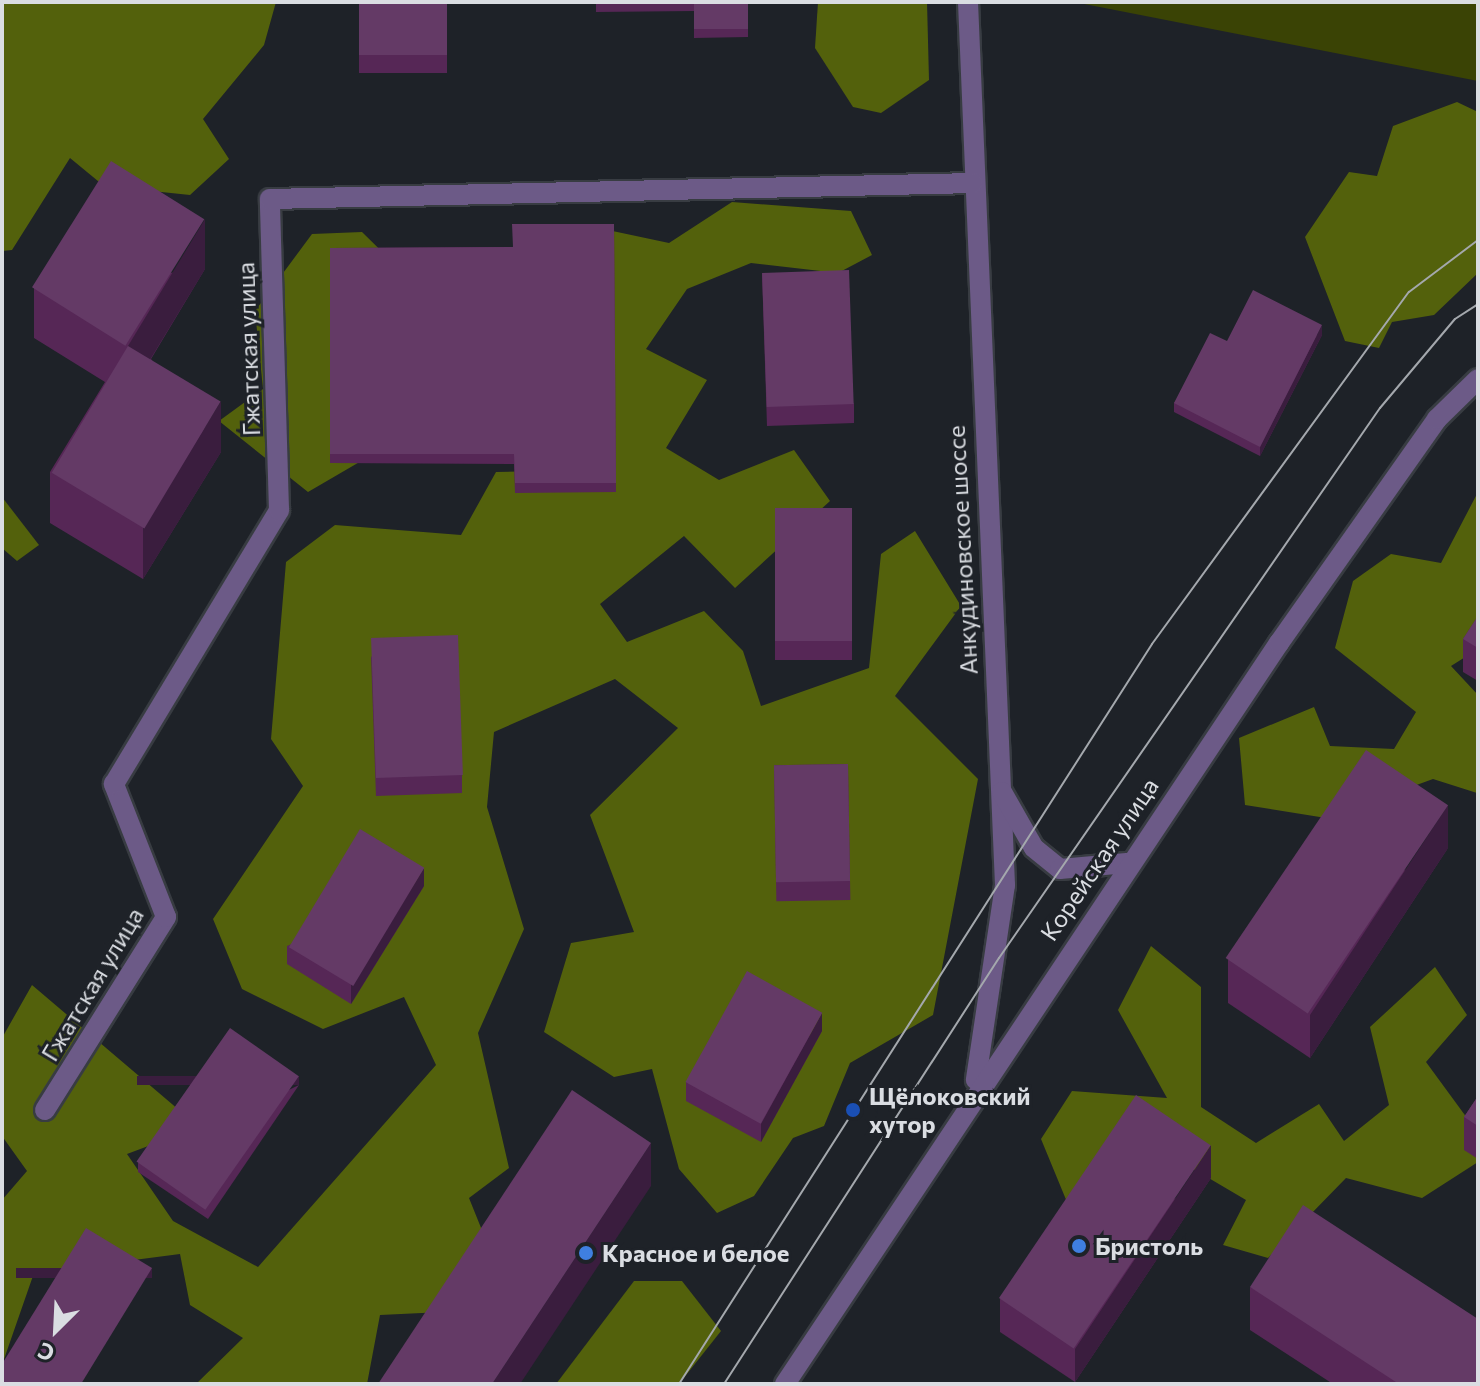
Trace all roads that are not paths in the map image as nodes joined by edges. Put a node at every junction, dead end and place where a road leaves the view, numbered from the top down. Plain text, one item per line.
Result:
1 (968, 2) edge
2 (973, 183) junction
3 (1478, 379) edge
4 (1000, 788) junction
5 (1127, 863) junction
6 (973, 1092) junction
7 (45, 1110) dead end
8 (785, 1384) edge

1 - 2 street, Анкудиновское шоссе
2 - 4 street, Анкудиновское шоссе
2 - 7 street, Гжатская улица
3 - 5 street, Корейская улица
4 - 5 street
4 - 6 street, Анкудиновское шоссе
5 - 6 street, Корейская улица
6 - 8 street, Корейская улица

